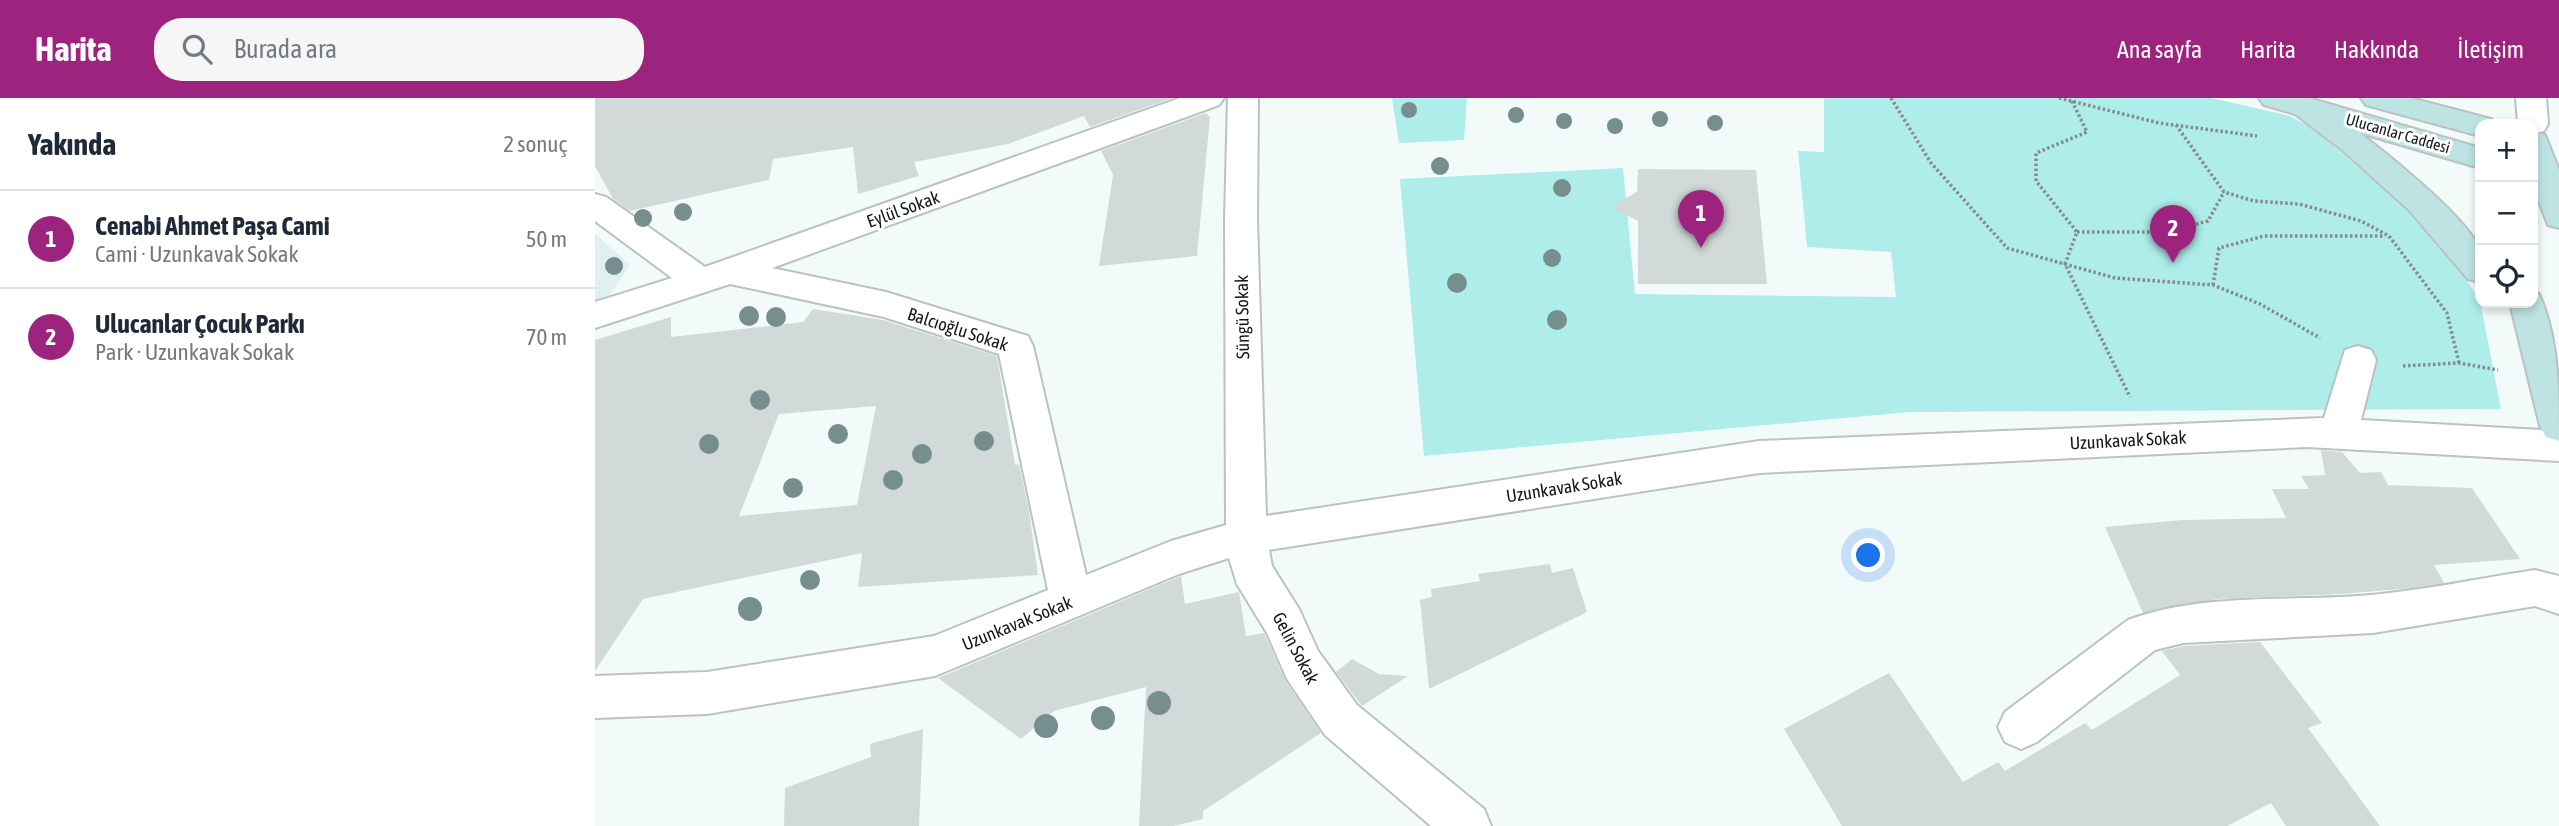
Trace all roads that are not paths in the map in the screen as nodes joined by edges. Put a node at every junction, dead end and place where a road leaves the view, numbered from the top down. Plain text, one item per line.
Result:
1 (1209, 98) edge
2 (1243, 98) edge
3 (2376, 98) edge
4 (2531, 98) edge
5 (2289, 102) edge
6 (2475, 125) edge
7 (2541, 152) edge
8 (2475, 157) edge
9 (595, 205) edge
10 (2559, 217) edge
11 (2475, 264) edge
12 (715, 276) junction
13 (2508, 308) edge
14 (2527, 308) edge
15 (595, 315) edge
16 (2358, 360) road end
17 (2543, 365) junction
18 (2559, 426) edge
19 (2338, 433) junction
20 (2559, 446) edge
21 (1246, 536) junction
22 (2559, 595) edge
23 (1071, 602) junction
24 (595, 697) edge
25 (2021, 727) dead end
26 (1467, 826) edge

1 - 12 street, Eylül Sokak
2 - 21 street, Süngü Sokak
3 - 6 main road, Ulucanlar Caddesi
4 - 7 street
5 - 8 main road, Ulucanlar Caddesi
5 - 11 main road
7 - 10 main road
9 - 12 street, Balcıoğlu Sokak
12 - 15 street, Eylül Sokak
12 - 23 street, Balcıoğlu Sokak
13 - 17 main road
14 - 17 main road
16 - 19 street
17 - 18 main road
19 - 20 street, Uzunkavak Sokak
19 - 21 street, Uzunkavak Sokak
21 - 23 street, Uzunkavak Sokak
21 - 26 street, Gelin Sokak
22 - 25 street
23 - 24 street, Uzunkavak Sokak

